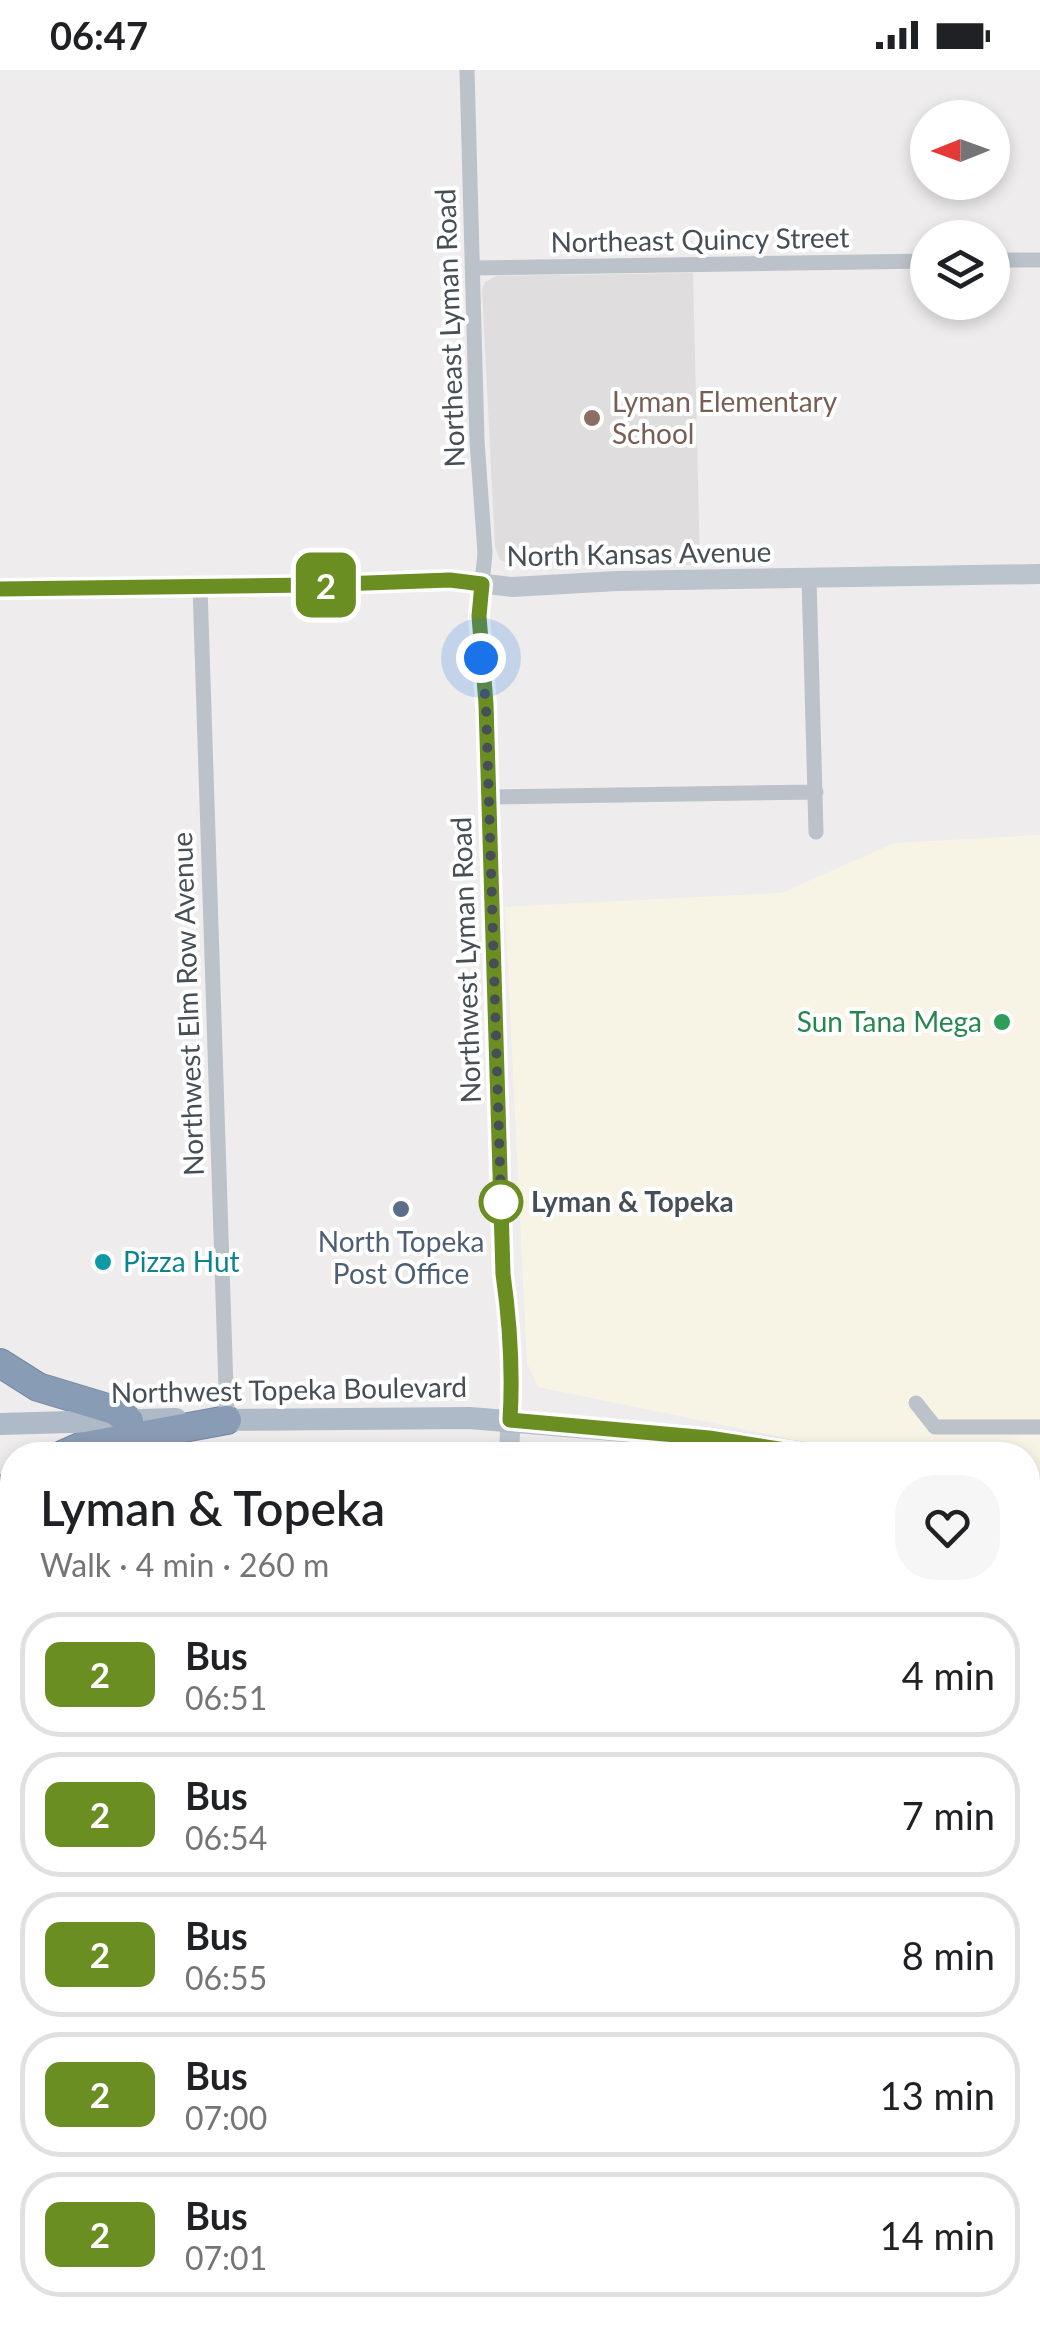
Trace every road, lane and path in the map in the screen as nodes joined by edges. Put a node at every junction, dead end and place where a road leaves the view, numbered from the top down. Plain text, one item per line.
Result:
1 (466, 70) edge
2 (1010, 260) edge
3 (1040, 260) edge
4 (910, 261) edge
5 (472, 268) junction
6 (1040, 574) edge
7 (809, 578) junction
8 (482, 584) junction
9 (200, 587) junction
10 (0, 588) edge
11 (816, 792) junction
12 (488, 796) junction
13 (816, 832) dead end
14 (0, 1363) edge
15 (916, 1404) dead end
16 (227, 1420) junction
17 (510, 1420) junction
18 (129, 1421) junction
19 (0, 1424) edge
20 (1040, 1428) edge
21 (168, 1435) edge
22 (117, 1442) edge
23 (509, 1442) edge
24 (734, 1442) edge

1 - 5 street, Northeast Lyman Road
2 - 3 street
4 - 5 street, Northeast Quincy Street
5 - 8 street, Northeast Lyman Road
6 - 7 main road, North Kansas Avenue
7 - 8 main road, North Kansas Avenue
7 - 11 street
8 - 9 main road, North Kansas Avenue
8 - 12 main road, Northwest Lyman Road
9 - 10 main road, North Kansas Avenue
9 - 16 street, Northwest Elm Row Avenue
11 - 12 street
11 - 13 street
12 - 17 main road, Northwest Lyman Road
14 - 18 highway
15 - 20 street
16 - 17 main road, Northwest Topeka Boulevard
16 - 21 highway
17 - 23 main road, Northwest Lyman Road
17 - 24 main road, Northwest Topeka Boulevard
18 - 19 main road, Northwest Topeka Boulevard
18 - 21 main road, Northwest Topeka Boulevard
21 - 22 highway

